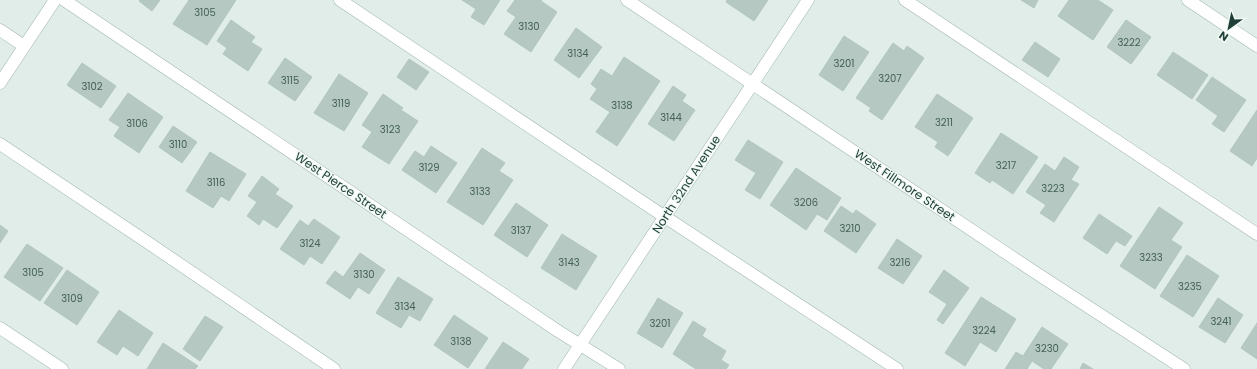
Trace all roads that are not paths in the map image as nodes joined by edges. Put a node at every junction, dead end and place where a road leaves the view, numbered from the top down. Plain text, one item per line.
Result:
1 (55, 0) edge
2 (64, 0) edge
3 (340, 0) edge
4 (627, 0) edge
5 (808, 0) edge
6 (905, 0) edge
7 (1188, 0) edge
8 (0, 30) edge
9 (24, 46) junction
10 (1257, 46) edge
11 (0, 83) edge
12 (752, 84) junction
13 (0, 144) edge
14 (664, 217) junction
15 (1257, 234) edge
16 (0, 328) edge
17 (580, 344) junction
18 (62, 369) edge
19 (334, 369) edge
20 (564, 369) edge
21 (619, 369) edge
22 (897, 369) edge
23 (1184, 369) edge

1 - 9 street
2 - 17 street, West Pierce Street
3 - 14 street
4 - 12 street, West Fillmore Street
5 - 12 street, North 32nd Avenue
6 - 15 street
7 - 10 street
8 - 9 street
9 - 11 street
12 - 14 street, North 32nd Avenue
12 - 23 street, West Fillmore Street
13 - 19 street
14 - 17 street, North 32nd Avenue
14 - 22 street
16 - 18 street
17 - 20 street, North 32nd Avenue
17 - 21 street, West Pierce Street

